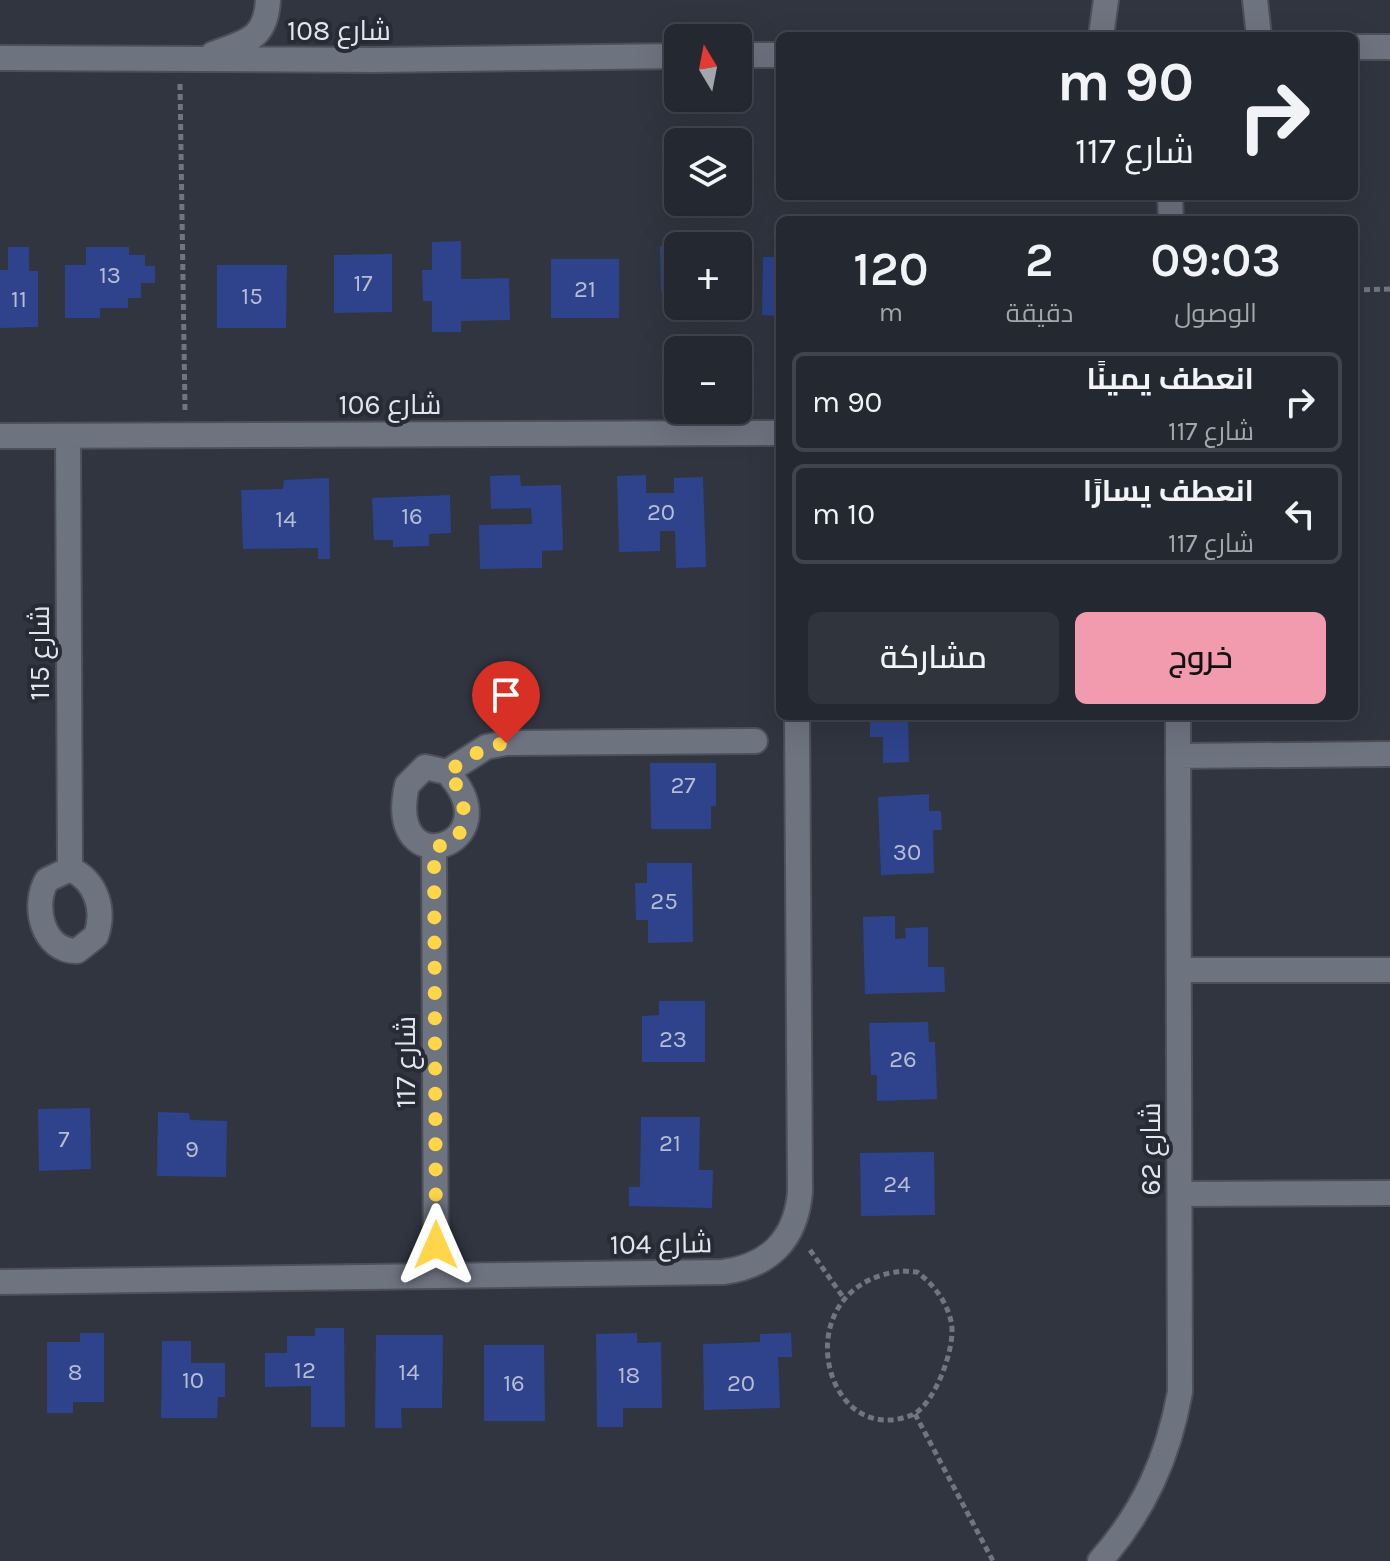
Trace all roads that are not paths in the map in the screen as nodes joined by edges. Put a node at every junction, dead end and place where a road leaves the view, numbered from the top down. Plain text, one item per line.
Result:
1 (268, 0) edge
2 (1106, 0) edge
3 (1255, 0) edge
4 (1102, 32) edge
5 (1259, 32) edge
6 (1358, 47) edge
7 (1390, 47) edge
8 (752, 55) edge
9 (776, 55) edge
10 (664, 56) edge
11 (0, 58) edge
12 (190, 59) junction
13 (776, 433) edge
14 (0, 436) edge
15 (68, 436) junction
16 (797, 720) edge
17 (1178, 720) edge
18 (755, 741) dead end
19 (1390, 754) edge
20 (1178, 756) junction
21 (447, 772) junction
22 (434, 848) junction
23 (70, 869) dead end
24 (1180, 970) junction
25 (1390, 970) edge
26 (1390, 1193) edge
27 (1181, 1194) junction
28 (436, 1276) junction
29 (0, 1282) edge
30 (1100, 1561) edge

1 - 12 street
2 - 4 street
3 - 5 street
6 - 7 street
8 - 9 street
10 - 12 street, شارع 108
11 - 12 street, شارع 108
13 - 15 street, شارع 106
14 - 15 street, شارع 106
15 - 23 street, شارع 115
16 - 28 street, شارع 104
17 - 20 street, شارع 62
18 - 21 street
19 - 20 street
20 - 24 street, شارع 62
21 - 22 street
21 - 22 street
22 - 28 street, شارع 117
24 - 25 street
24 - 27 street, شارع 62
26 - 27 street
27 - 30 street, شارع 62
28 - 29 street, شارع 104

